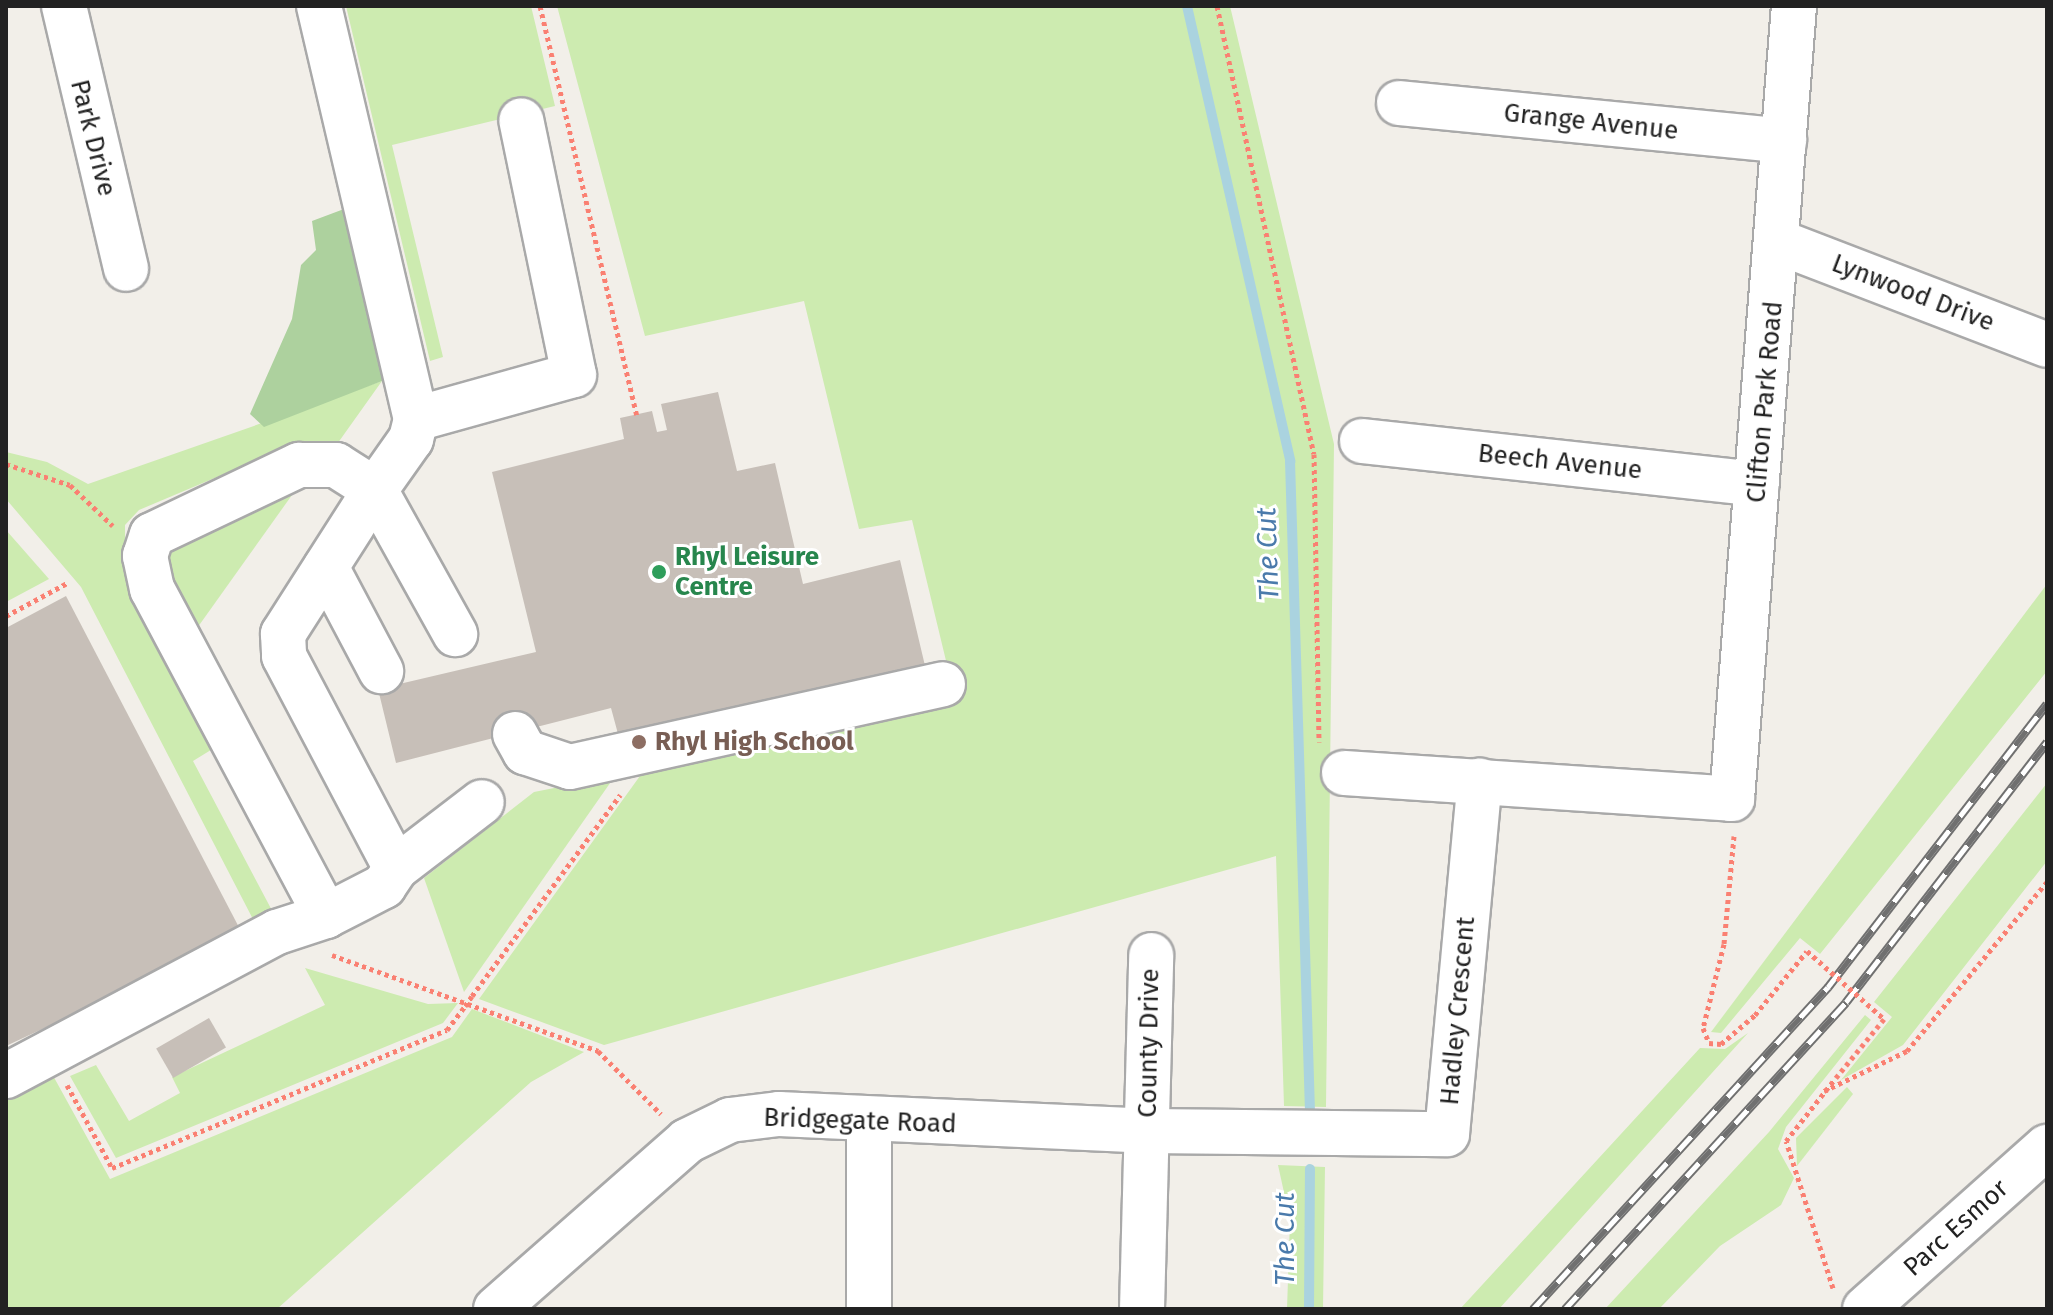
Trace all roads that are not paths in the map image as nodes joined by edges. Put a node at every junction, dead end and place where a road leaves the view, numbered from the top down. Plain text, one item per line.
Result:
1 (64, 6) edge
2 (319, 6) edge
3 (1794, 6) edge
4 (1399, 103) dead end
5 (521, 120) dead end
6 (1784, 141) junction
7 (1779, 242) junction
8 (126, 269) dead end
9 (2047, 345) edge
10 (416, 419) junction
11 (1362, 441) dead end
12 (1757, 484) junction
13 (375, 490) junction
14 (326, 567) junction
15 (455, 634) dead end
16 (381, 671) dead end
17 (943, 684) dead end
18 (515, 734) dead end
19 (1344, 773) road end
20 (1480, 781) junction
21 (482, 802) dead end
22 (396, 868) junction
23 (326, 916) junction
24 (1151, 955) dead end
25 (6, 1076) edge
26 (869, 1121) junction
27 (1147, 1131) junction
28 (2047, 1147) edge
29 (1850, 1304) edge
30 (496, 1309) edge
31 (869, 1309) edge
32 (1142, 1309) edge

1 - 8 street, Park Drive
2 - 10 street
3 - 6 street, Clifton Park Road
4 - 6 street, Grange Avenue
5 - 10 street
6 - 7 street, Clifton Park Road
7 - 9 street, Lynwood Drive
7 - 12 street, Clifton Park Road
10 - 13 street
11 - 12 street, Beech Avenue
12 - 20 street, Clifton Park Road
13 - 14 street
13 - 15 street
13 - 23 street
14 - 16 street
14 - 22 street
17 - 18 street
19 - 20 street
20 - 27 street, Hadley Crescent
21 - 22 street
22 - 23 street
23 - 25 street
24 - 27 street, County Drive
26 - 27 street, Bridgegate Road
26 - 30 street, Bridgegate Road
26 - 31 street
27 - 32 street, County Drive
28 - 29 street, Parc Esmor

